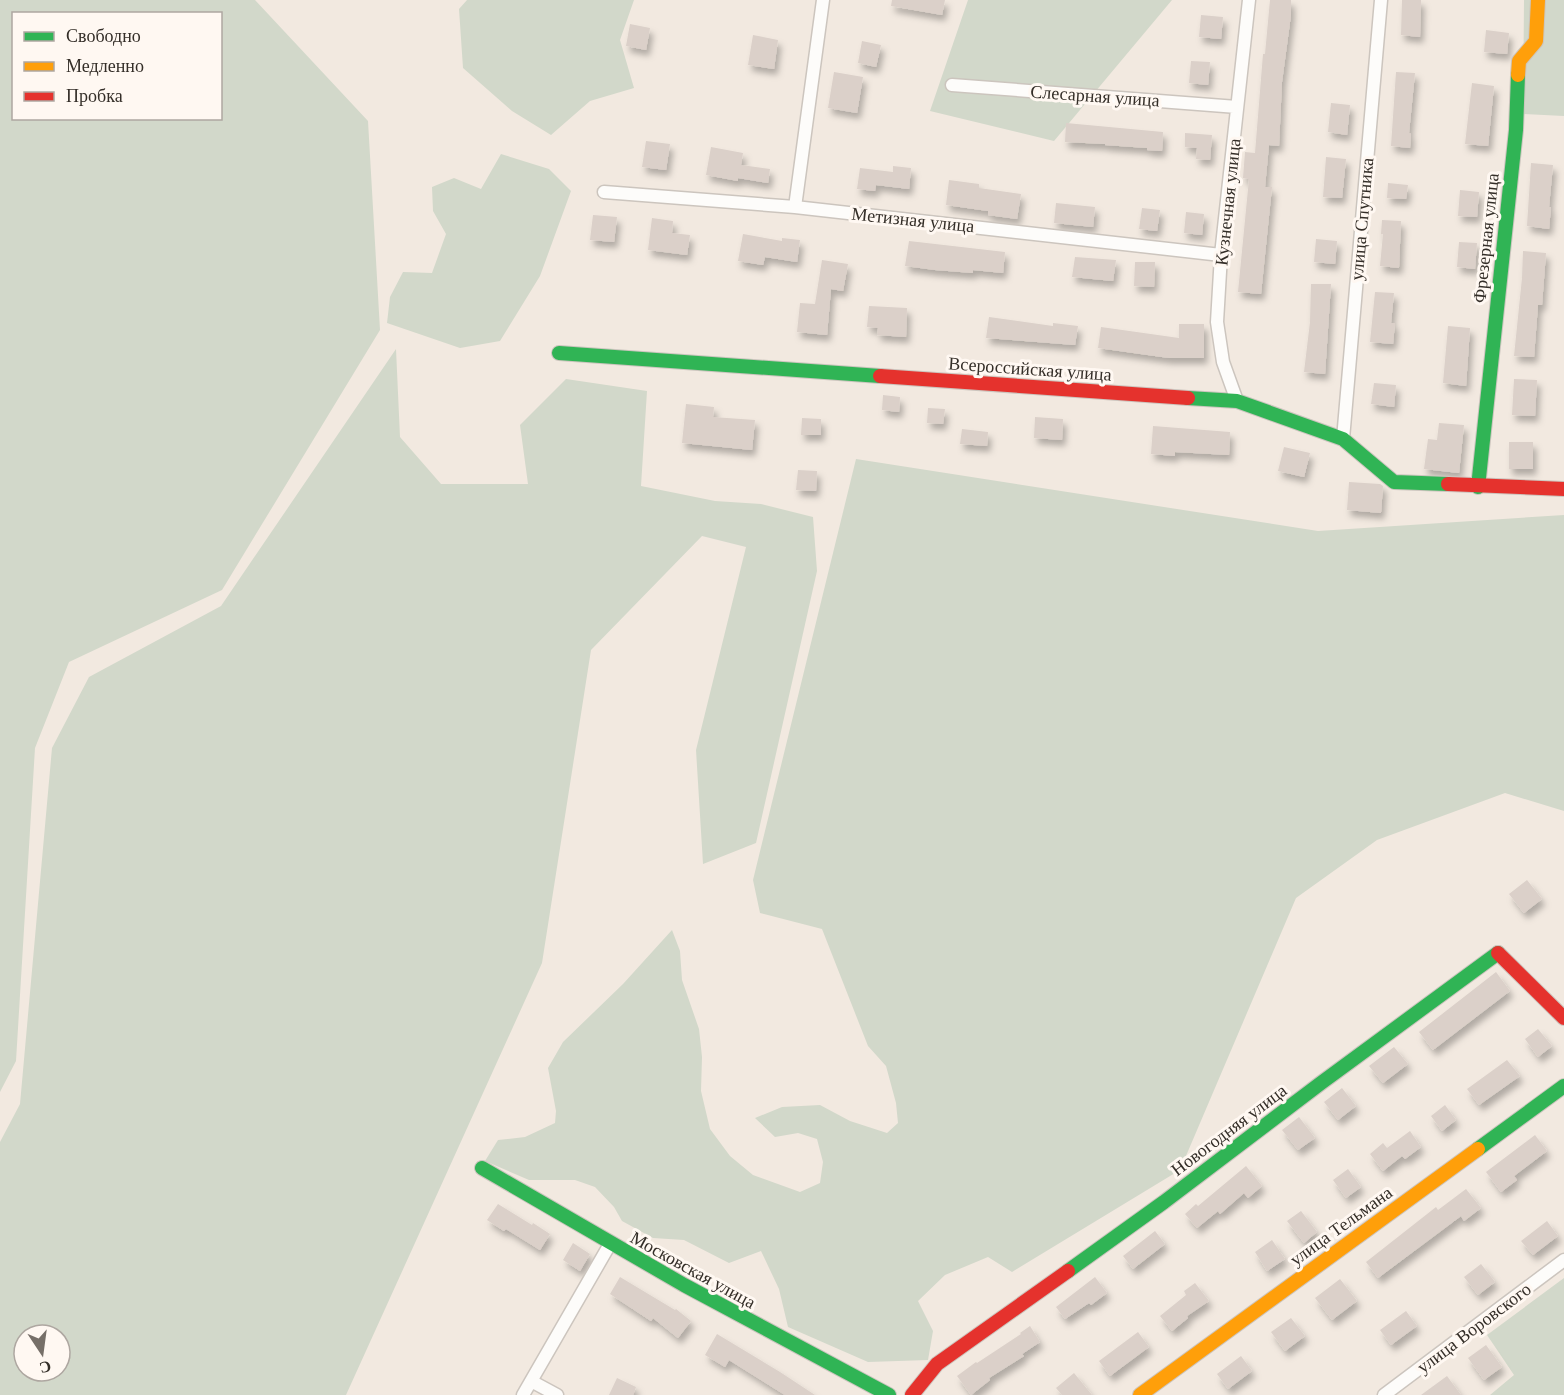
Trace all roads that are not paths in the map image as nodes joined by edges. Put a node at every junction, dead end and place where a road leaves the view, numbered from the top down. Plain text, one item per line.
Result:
1 (823, 0) edge
2 (1249, 0) edge
3 (1381, 0) edge
4 (1538, 0) edge
5 (952, 85) dead end
6 (1237, 107) junction
7 (604, 192) dead end
8 (795, 207) junction
9 (1221, 255) junction
10 (559, 353) dead end
11 (1237, 402) junction
12 (1343, 439) junction
13 (1478, 487) junction
14 (1564, 489) edge
15 (1564, 1018) edge
16 (1564, 1086) edge
17 (482, 1168) dead end
18 (610, 1244) junction
19 (1564, 1260) edge
20 (531, 1381) junction
21 (523, 1395) edge
22 (557, 1395) edge
23 (890, 1395) edge
24 (912, 1395) edge
25 (1141, 1395) edge
26 (1384, 1395) edge

1 - 8 street
2 - 6 street, Кузнечная улица
3 - 12 street, улица Спутника
4 - 13 street, Фрезерная улица
5 - 6 street, Слесарная улица
6 - 9 street, Кузнечная улица
7 - 8 street, Метизная улица
8 - 9 street, Метизная улица
9 - 11 street, Кузнечная улица
10 - 11 street, Всероссийская улица
11 - 12 street, Всероссийская улица
12 - 13 street, Всероссийская улица
13 - 14 street, Всероссийская улица
15 - 24 street, Новогодняя улица
16 - 25 street, улица Тельмана
17 - 18 street, Московская улица
18 - 20 street
18 - 23 street, Московская улица
19 - 26 street, улица Воровского
20 - 21 street
20 - 22 street

